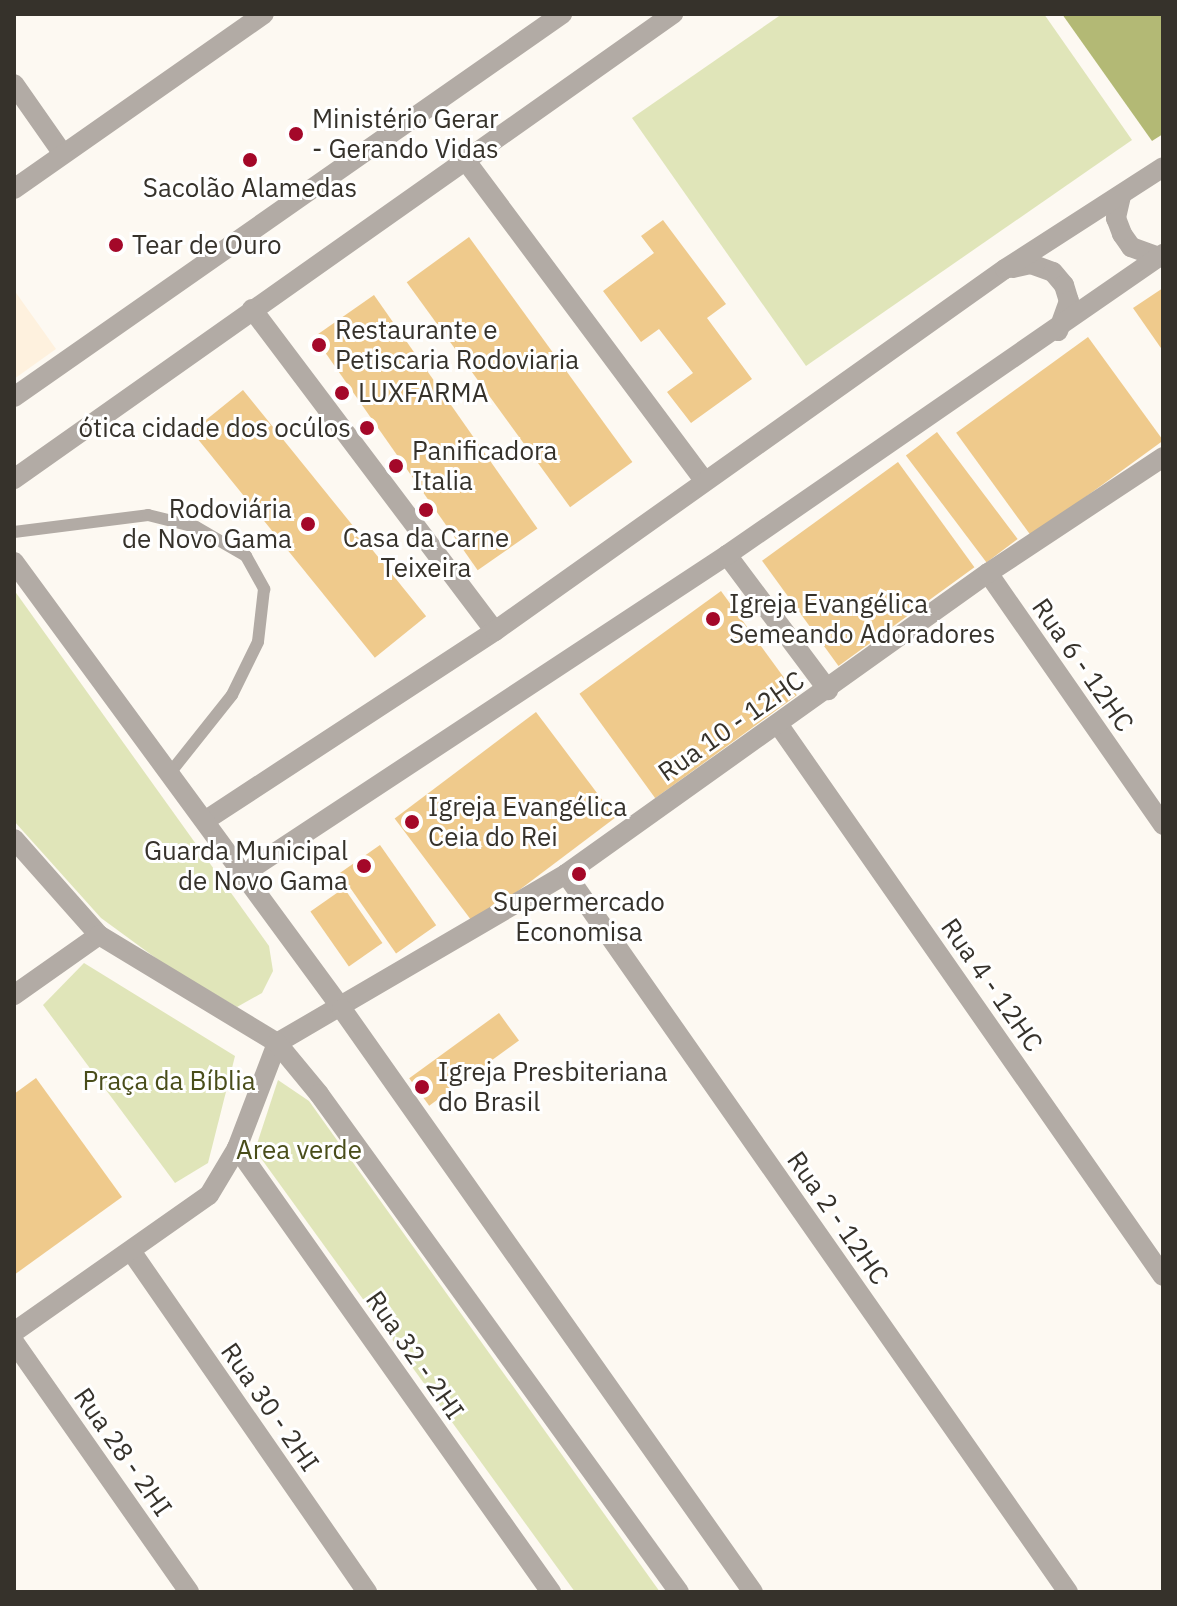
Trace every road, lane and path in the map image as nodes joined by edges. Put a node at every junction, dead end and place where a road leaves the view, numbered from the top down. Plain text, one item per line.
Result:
1 (264, 14) edge
2 (562, 14) edge
3 (673, 14) edge
4 (14, 84) edge
5 (63, 154) junction
6 (463, 157) junction
7 (1163, 167) edge
8 (14, 189) edge
9 (1121, 196) junction
10 (1161, 256) edge
11 (1005, 269) junction
12 (252, 309) junction
13 (1058, 331) junction
14 (14, 397) edge
15 (1163, 457) edge
16 (14, 479) edge
17 (704, 480) junction
18 (14, 532) edge
19 (727, 555) junction
20 (14, 562) edge
21 (988, 573) junction
22 (495, 631) junction
23 (828, 690) junction
24 (778, 724) junction
25 (170, 773) junction
26 (206, 820) junction
27 (1163, 825) edge
28 (14, 839) edge
29 (243, 874) junction
30 (566, 874) junction
31 (99, 935) junction
32 (14, 995) edge
33 (342, 1009) junction
34 (277, 1043) junction
35 (237, 1148) junction
36 (131, 1251) junction
37 (1163, 1276) edge
38 (14, 1332) edge
39 (14, 1342) edge
40 (189, 1592) edge
41 (367, 1592) edge
42 (551, 1592) edge
43 (679, 1592) edge
44 (753, 1592) edge
45 (1068, 1592) edge

1 - 5 street
2 - 14 street
3 - 6 street
4 - 5 street
5 - 8 street
6 - 12 street
6 - 17 street
7 - 9 street
9 - 10 street
9 - 11 street
10 - 13 street
11 - 13 street
11 - 17 street
12 - 16 street
12 - 22 street
13 - 19 street
15 - 21 street, Rua 10 - 12HC
17 - 22 street
18 - 25 lane
19 - 23 street
19 - 29 street
20 - 25 street
21 - 23 street, Rua 10 - 12HC
21 - 27 street, Rua 6 - 12HC
22 - 26 street
23 - 24 street, Rua 10 - 12HC
24 - 30 street, Rua 10 - 12HC
24 - 37 street, Rua 4 - 12HC
25 - 26 street
26 - 29 street
28 - 31 street
29 - 33 street
30 - 33 street, Rua 10 - 12HC
30 - 45 street, Rua 2 - 12HC
31 - 32 street
31 - 34 street
33 - 34 street, Rua 10 - 12HC
33 - 44 street
34 - 35 street
34 - 43 street
35 - 36 street
35 - 42 street, Rua 32 - 2HI
36 - 38 street
36 - 41 street, Rua 30 - 2HI
39 - 40 street, Rua 28 - 2HI

